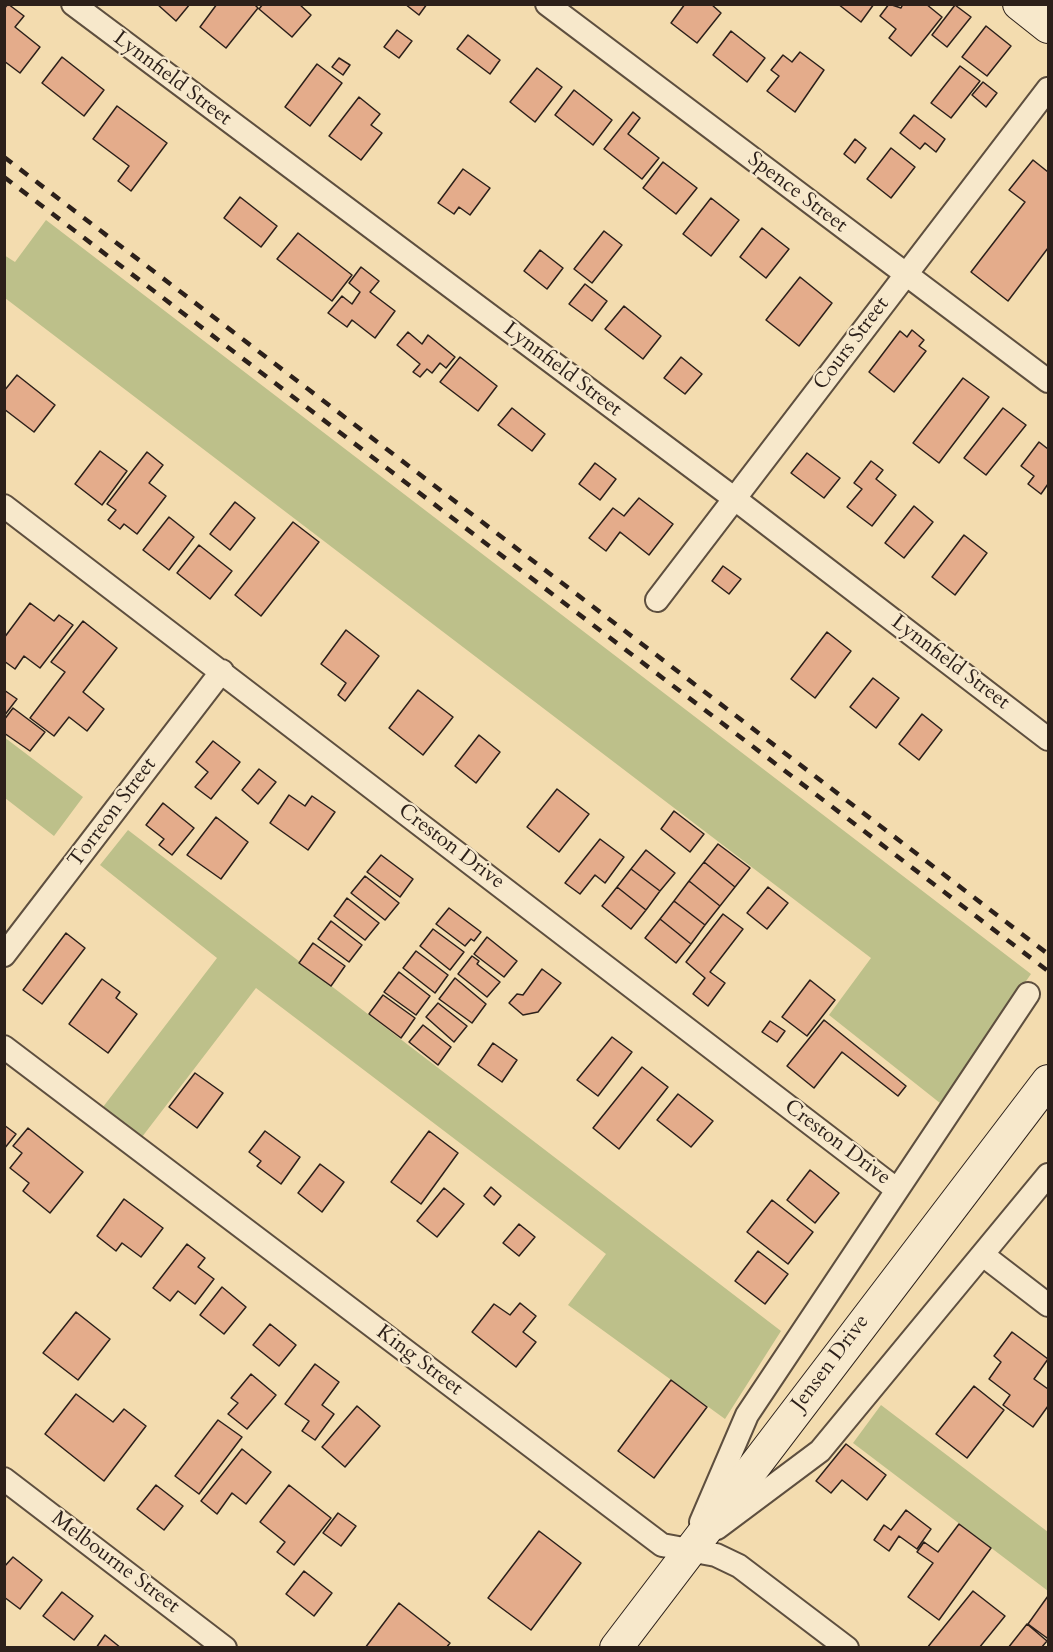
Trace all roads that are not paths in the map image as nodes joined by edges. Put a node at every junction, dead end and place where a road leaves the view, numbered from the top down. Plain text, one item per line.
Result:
1 (73, 4) edge
2 (547, 4) edge
3 (1019, 4) edge
4 (1048, 27) edge
5 (1048, 88) edge
6 (905, 274) junction
7 (1048, 381) edge
8 (735, 499) junction
9 (4, 506) edge
10 (657, 600) dead end
11 (222, 671) junction
12 (1048, 739) edge
13 (4, 955) edge
14 (1028, 994) dead end
15 (4, 1047) edge
16 (1048, 1081) edge
17 (1048, 1175) edge
18 (896, 1189) junction
19 (983, 1255) junction
20 (1048, 1305) edge
21 (4, 1479) edge
22 (689, 1549) junction
23 (225, 1647) edge
24 (616, 1647) edge
25 (847, 1647) edge

1 - 8 street, Lynnfield Street
2 - 6 street, Spence Street
3 - 4 main road
5 - 6 street, Cours Street
6 - 7 street, Spence Street
6 - 8 street, Cours Street
8 - 10 street, Cours Street
8 - 12 street, Lynnfield Street
9 - 11 street, Creston Drive
11 - 13 street, Torreon Street
11 - 18 street, Creston Drive
14 - 18 street
15 - 22 street, King Street
16 - 22 main road, Jensen Drive
17 - 19 street
18 - 22 street
19 - 20 street
19 - 22 street
21 - 23 street, Melbourne Street
22 - 24 main road, Jensen Drive
22 - 25 street, King Street

